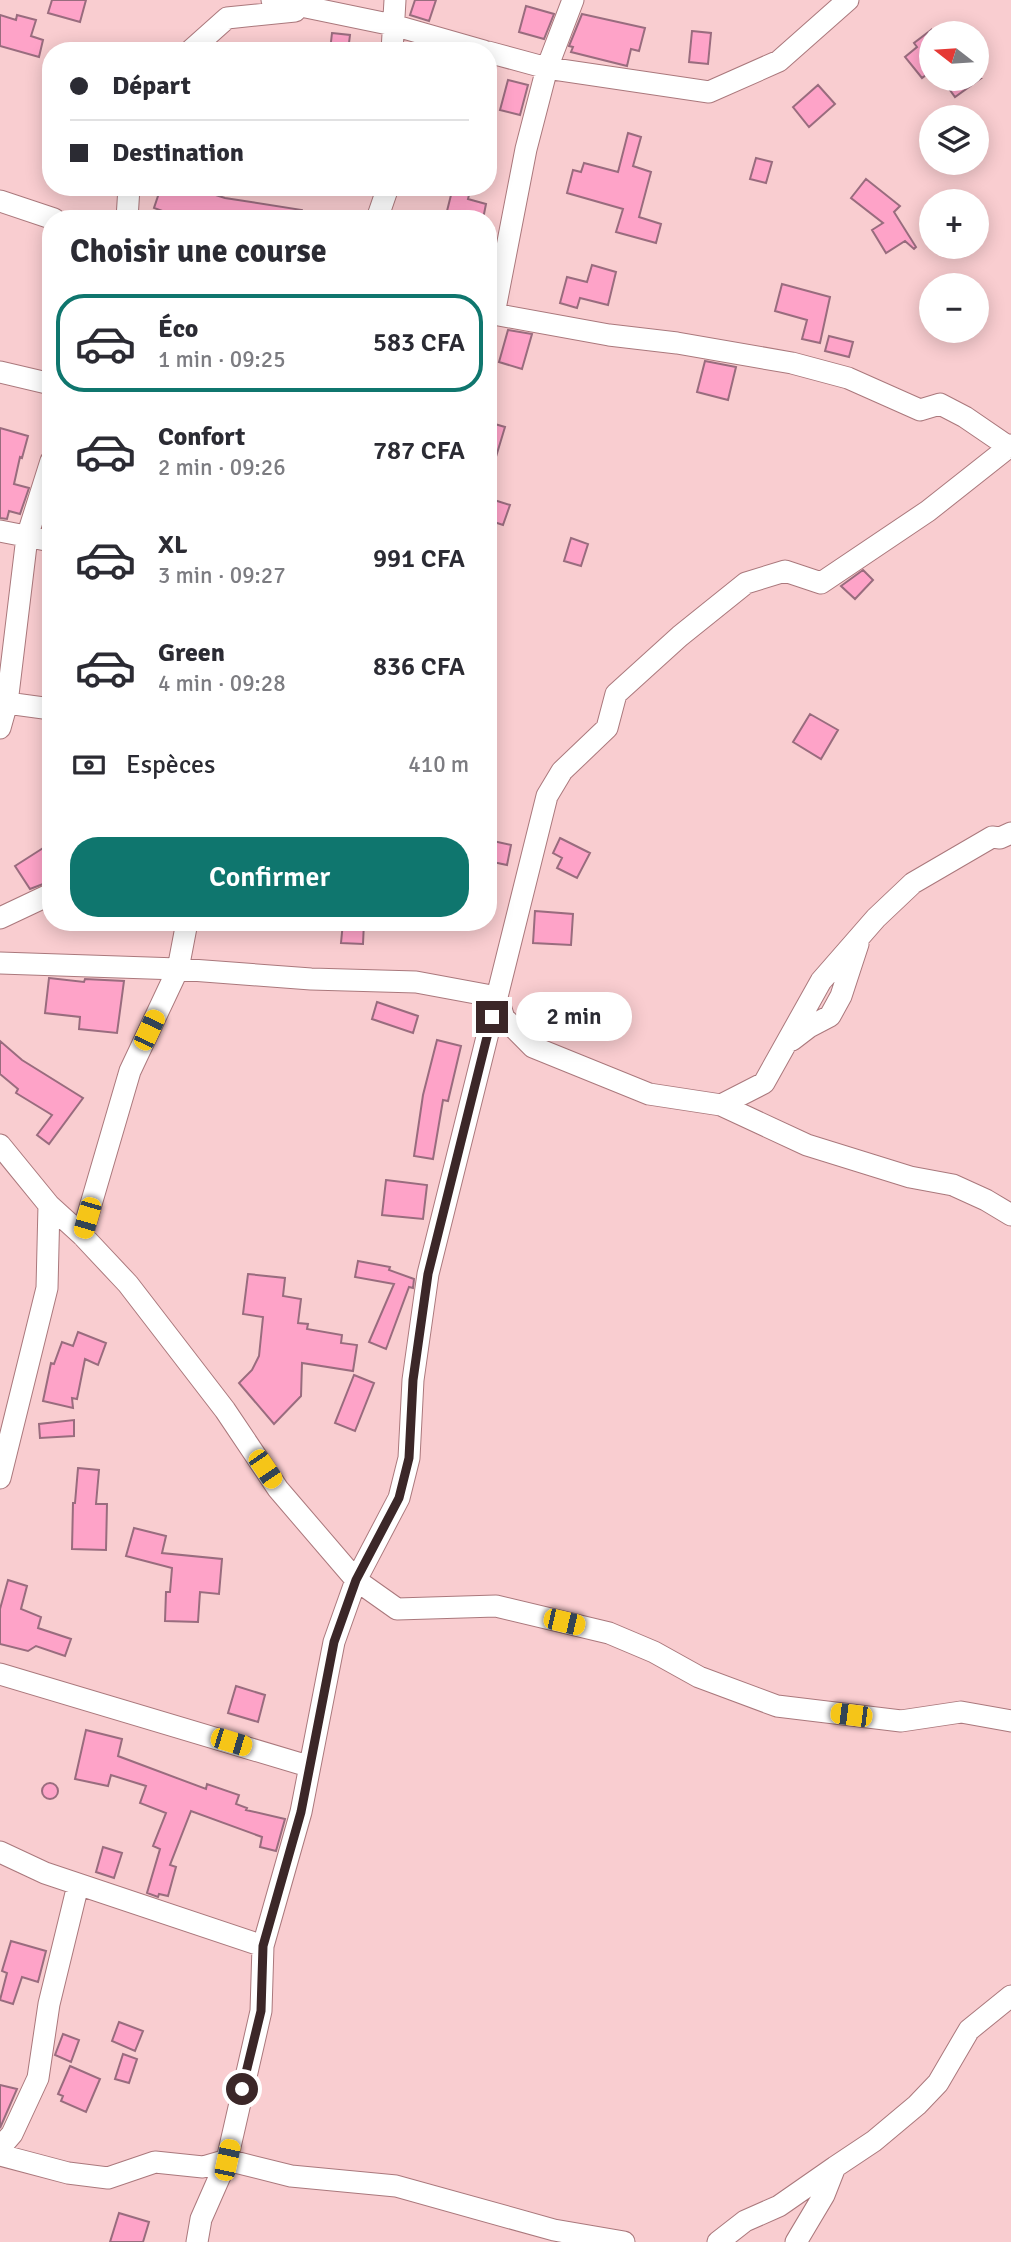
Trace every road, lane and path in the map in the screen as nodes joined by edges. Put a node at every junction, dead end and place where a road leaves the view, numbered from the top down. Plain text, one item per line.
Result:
1 (272, 0) edge
2 (395, 0) edge
3 (573, 0) edge
4 (848, 0) edge
5 (323, 5) edge
6 (393, 25) junction
7 (200, 42) edge
8 (392, 42) edge
9 (454, 42) edge
10 (497, 54) edge
11 (547, 68) junction
12 (0, 201) edge
13 (42, 215) edge
14 (497, 285) edge
15 (497, 314) edge
16 (0, 372) edge
17 (42, 382) edge
18 (1010, 446) edge
19 (42, 490) edge
20 (0, 531) edge
21 (27, 537) junction
22 (42, 540) edge
23 (7, 703) junction
24 (42, 708) edge
25 (0, 728) edge
26 (1011, 833) edge
27 (42, 898) edge
28 (0, 918) edge
29 (185, 931) edge
30 (0, 963) edge
31 (178, 969) junction
32 (497, 997) junction
33 (721, 1105) junction
34 (0, 1145) edge
35 (49, 1205) junction
36 (1011, 1215) edge
37 (82, 1235) junction
38 (0, 1478) edge
39 (356, 1580) junction
40 (0, 1674) edge
41 (1011, 1721) edge
42 (308, 1766) junction
43 (0, 1852) edge
44 (78, 1885) junction
45 (263, 1946) junction
46 (1011, 1996) edge
47 (0, 2148) edge
48 (0, 2155) edge
49 (227, 2160) junction
50 (835, 2167) junction
51 (197, 2242) edge
52 (624, 2242) edge
53 (718, 2242) edge
54 (796, 2242) edge

1 - 5 street
2 - 6 street
3 - 11 street
4 - 11 street
5 - 6 street
5 - 7 street
6 - 8 street
6 - 9 street
10 - 11 street
11 - 14 street
12 - 13 street
15 - 18 street
16 - 17 street
18 - 32 street
19 - 21 street
20 - 21 street
21 - 22 street
21 - 23 street
23 - 24 street
23 - 25 street
26 - 33 street
27 - 28 street
29 - 31 street
30 - 31 street
31 - 32 street
31 - 37 street
32 - 33 street
32 - 39 street
33 - 36 street
34 - 35 street
35 - 37 street
35 - 38 street
37 - 39 street
39 - 41 street
39 - 42 street
40 - 42 street
42 - 45 street
43 - 44 street
44 - 45 street
44 - 47 street
45 - 49 street
46 - 50 street
48 - 49 street
49 - 51 street
49 - 52 street
50 - 53 street
50 - 54 street

